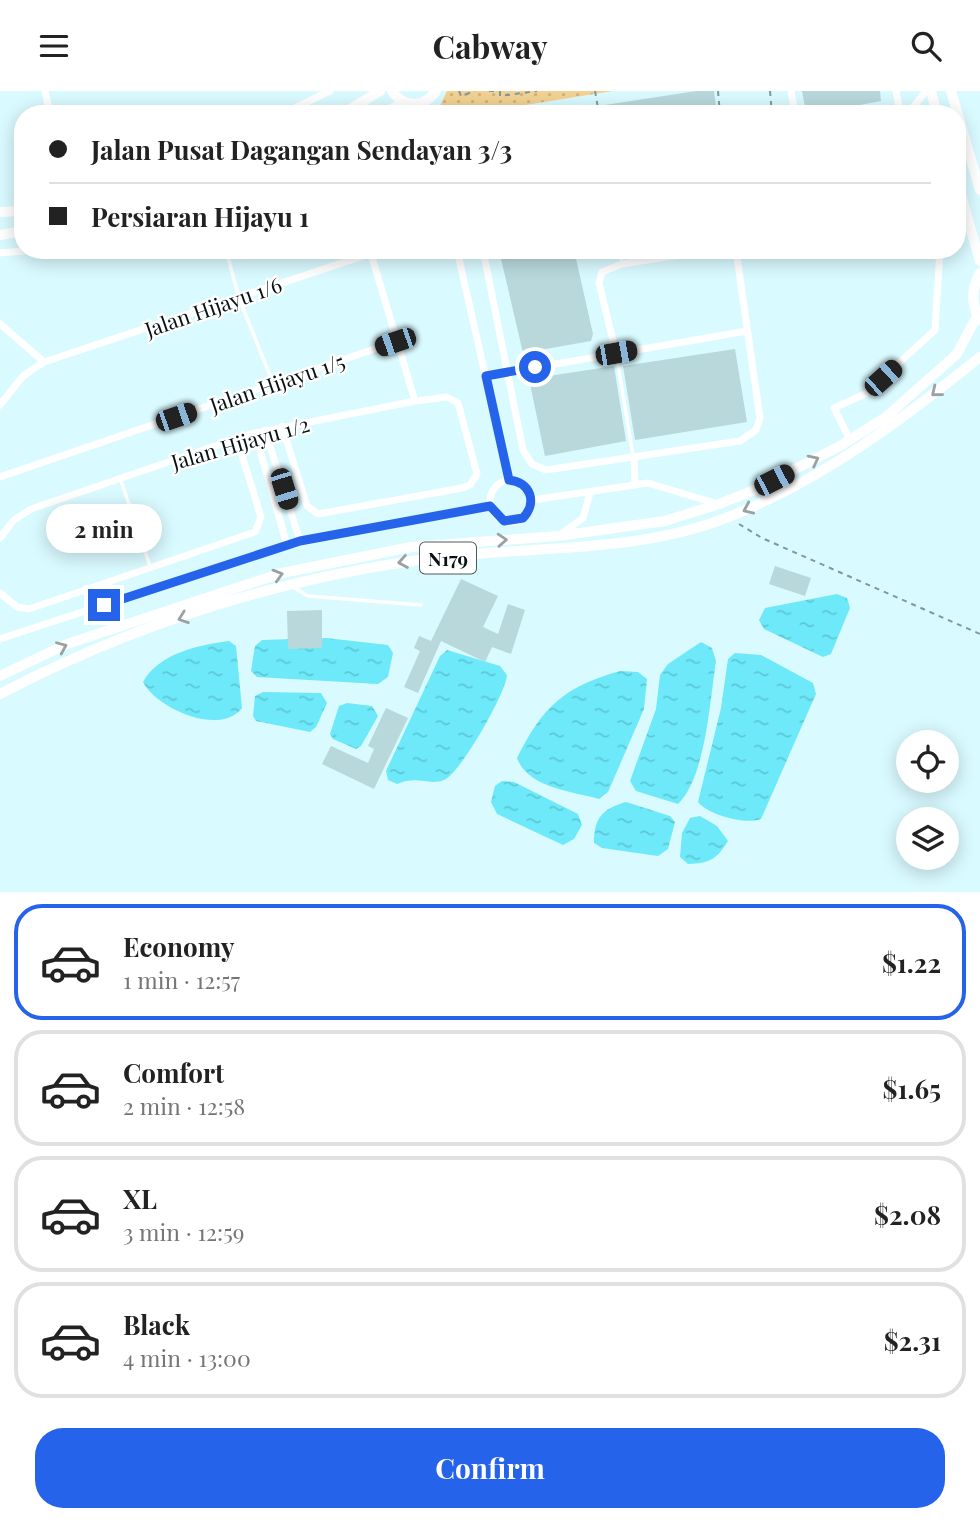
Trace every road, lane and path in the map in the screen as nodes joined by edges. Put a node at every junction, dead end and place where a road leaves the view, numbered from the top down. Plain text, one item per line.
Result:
1 (330, 91) edge
2 (380, 91) edge
3 (392, 91) edge
4 (436, 91) edge
5 (459, 91) edge
6 (475, 91) edge
7 (489, 91) edge
8 (500, 91) edge
9 (537, 91) edge
10 (929, 91) edge
11 (404, 103) junction
12 (301, 105) edge
13 (357, 105) edge
14 (400, 105) edge
15 (409, 105) edge
16 (424, 105) edge
17 (918, 105) edge
18 (966, 142) edge
19 (980, 190) edge
20 (966, 212) edge
21 (228, 259) edge
22 (356, 259) edge
23 (372, 259) edge
24 (459, 259) edge
25 (485, 259) edge
26 (621, 259) edge
27 (653, 259) edge
28 (737, 259) edge
29 (939, 259) edge
30 (980, 261) edge
31 (622, 264) junction
32 (980, 273) edge
33 (239, 298) junction
34 (979, 318) edge
35 (0, 324) edge
36 (747, 331) junction
37 (395, 342) junction
38 (616, 353) junction
39 (980, 357) edge
40 (44, 362) junction
41 (508, 372) junction
42 (486, 376) junction
43 (273, 383) junction
44 (415, 401) junction
45 (0, 404) edge
46 (282, 426) junction
47 (265, 430) junction
48 (255, 433) junction
49 (237, 439) junction
50 (850, 439) junction
51 (634, 458) junction
52 (0, 477) edge
53 (120, 478) junction
54 (509, 480) junction
55 (635, 485) junction
56 (590, 493) junction
57 (532, 500) junction
58 (719, 504) junction
59 (490, 506) junction
60 (730, 517) junction
61 (558, 536) junction
62 (0, 538) edge
63 (300, 541) junction
64 (287, 545) junction
65 (151, 568) junction
66 (290, 584) junction
67 (0, 593) edge
68 (421, 605) dead end
69 (980, 634) edge
70 (0, 639) edge
71 (1, 675) edge
72 (0, 694) edge

1 - 12 street
2 - 13 main road
3 - 11 main road
4 - 16 main road
5 - 6 path
7 - 8 path
8 - 9 path
10 - 17 street
11 - 14 main road
11 - 15 main road
18 - 19 main road
20 - 30 main road
21 - 33 lane
22 - 33 street, Jalan Hijayu 1/6
23 - 37 street
24 - 42 street
25 - 41 street
26 - 31 lane
27 - 31 street
28 - 36 street
29 - 50 street
31 - 38 street
32 - 34 main road
33 - 40 street, Jalan Hijayu 1/6
33 - 43 lane
34 - 50 main road, N179
35 - 40 street
36 - 38 street
36 - 51 street
37 - 43 street, Jalan Hijayu 1/5
37 - 44 street
38 - 41 street
38 - 51 lane
39 -> 60 main road, N179
40 - 45 street
41 - 42 street
41 - 51 street
42 - 54 street
43 - 52 street, Jalan Hijayu 1/5
44 - 46 street, Jalan Hijayu 1/2
44 - 46 street, Jalan Hijayu 1/2
46 - 47 street, Jalan Hijayu 1/2
47 - 48 street, Jalan Hijayu 1/2
47 - 63 street
48 - 49 street, Jalan Hijayu 1/2
48 - 64 street
49 - 53 street, Jalan Hijayu 1/2
49 - 65 street
58 -> 50 main road, N179
51 - 55 street
53 - 62 street, Jalan Hijayu 1/2
53 - 65 lane
54 - 57 street
54 - 59 street
55 - 56 street
55 - 58 street
56 - 57 street
56 - 61 street
57 - 59 street
58 - 61 main road, N179
59 - 63 street
60 -> 66 main road, N179
60 - 69 path
71 -> 61 main road, N179
63 - 64 street
64 - 70 street
65 - 67 street
66 - 68 lane
66 -> 72 main road, N179

